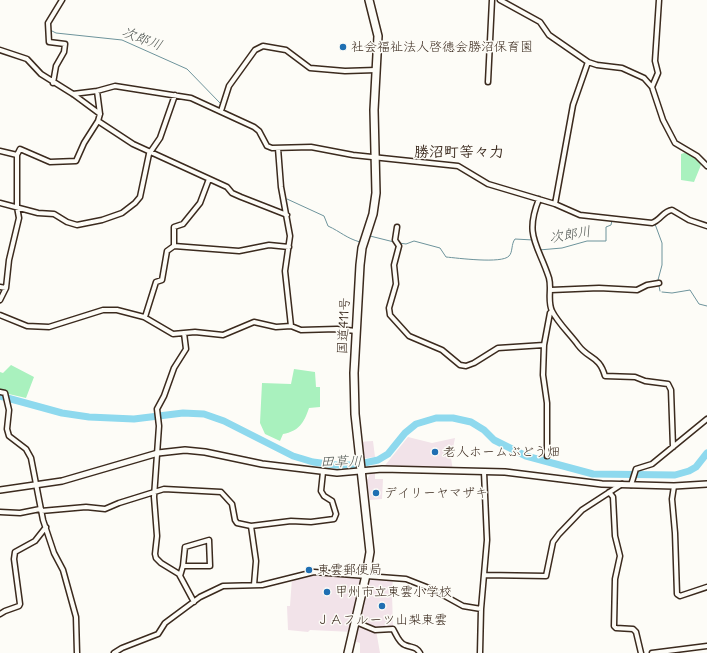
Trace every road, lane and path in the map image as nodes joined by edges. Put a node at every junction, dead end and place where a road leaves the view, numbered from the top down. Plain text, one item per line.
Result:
1 (62, 0) edge
2 (369, 0) edge
3 (492, 0) edge
4 (500, 0) edge
5 (660, 0) edge
6 (0, 50) edge
7 (588, 62) junction
8 (376, 70) junction
9 (488, 82) dead end
10 (53, 83) junction
11 (652, 87) junction
12 (97, 91) junction
13 (73, 94) junction
14 (175, 95) junction
15 (221, 111) junction
16 (100, 114) junction
17 (98, 121) junction
18 (278, 148) junction
19 (0, 151) edge
20 (151, 151) junction
21 (17, 155) junction
22 (375, 157) junction
23 (707, 166) edge
24 (209, 179) junction
25 (540, 199) junction
26 (0, 203) edge
27 (555, 204) junction
28 (17, 207) junction
29 (287, 215) junction
30 (707, 226) edge
31 (397, 227) dead end
32 (174, 246) junction
33 (289, 247) junction
34 (660, 283) dead end
35 (0, 287) edge
36 (6, 288) junction
37 (551, 290) junction
38 (0, 300) edge
39 (552, 310) junction
40 (0, 315) edge
41 (145, 317) junction
42 (291, 326) junction
43 (356, 331) junction
44 (184, 333) junction
45 (544, 345) junction
46 (2, 393) edge
47 (707, 419) edge
48 (673, 447) junction
49 (158, 453) junction
50 (547, 456) dead end
51 (360, 469) junction
52 (323, 472) junction
53 (484, 472) junction
54 (631, 482) junction
55 (622, 484) junction
56 (707, 484) edge
57 (37, 485) junction
58 (674, 486) junction
59 (0, 490) edge
60 (156, 491) junction
61 (609, 492) junction
62 (41, 510) junction
63 (0, 512) edge
64 (251, 526) junction
65 (46, 527) junction
66 (183, 566) junction
67 (366, 575) junction
68 (485, 575) junction
69 (180, 576) junction
70 (254, 585) junction
71 (707, 586) edge
72 (194, 602) junction
73 (481, 609) junction
74 (0, 614) edge
75 (356, 622) junction
76 (707, 646) edge
77 (77, 653) edge
78 (114, 653) edge
79 (348, 653) edge
80 (420, 653) edge
81 (480, 653) edge
82 (640, 653) edge
83 (652, 653) edge

1 - 10 street
2 - 8 highway, 国道411号
3 - 9 street
4 - 7 street
5 - 11 street
6 - 10 street
7 - 11 street
7 - 27 street
8 - 15 street
8 - 22 highway, 国道411号
10 - 13 street
11 - 23 street
12 - 13 street
12 - 14 street
12 - 16 street
13 - 16 street
14 - 15 street
14 - 20 street
15 - 18 street
16 - 17 street
17 - 20 street
17 - 21 street
18 - 22 street
18 - 29 street
19 - 21 street
20 - 24 street
20 - 28 street
21 - 28 street
22 - 25 street
22 - 43 highway, 国道411号
24 - 29 street
24 - 32 street
25 - 27 street
25 - 37 street
26 - 28 street
27 - 30 street
28 - 36 street
29 - 33 street
31 - 45 street
32 - 33 street
32 - 41 street
33 - 42 street
34 - 37 street
35 - 36 street
36 - 38 street
37 - 39 street
39 - 45 street
39 - 48 street
40 - 41 street
41 - 44 street
42 - 43 street
42 - 44 street
43 - 51 highway, 国道411号
44 - 49 street
45 - 50 street
46 - 57 street
47 - 48 street
48 - 54 street
49 - 52 street
49 - 57 street
49 - 60 street
51 - 52 street
51 - 53 street
51 - 67 highway, 国道411号
52 - 64 street
53 - 55 street
53 - 68 street
54 - 55 street
54 - 58 street
55 - 61 street
56 - 58 street
57 - 59 street
57 - 62 street
58 - 71 street
60 - 62 street
60 - 64 street
60 - 69 street
61 - 68 street
61 - 82 street
62 - 63 street
62 - 65 street
64 - 70 street
65 - 74 street
65 - 77 street
66 - 66 street
66 - 69 street
67 - 70 street
67 - 73 street
67 - 75 highway, 国道411号
68 - 73 street
69 - 72 street
70 - 72 street
72 - 78 street
73 - 81 street
75 - 79 highway, 国道411号
75 - 80 street
76 - 83 street

